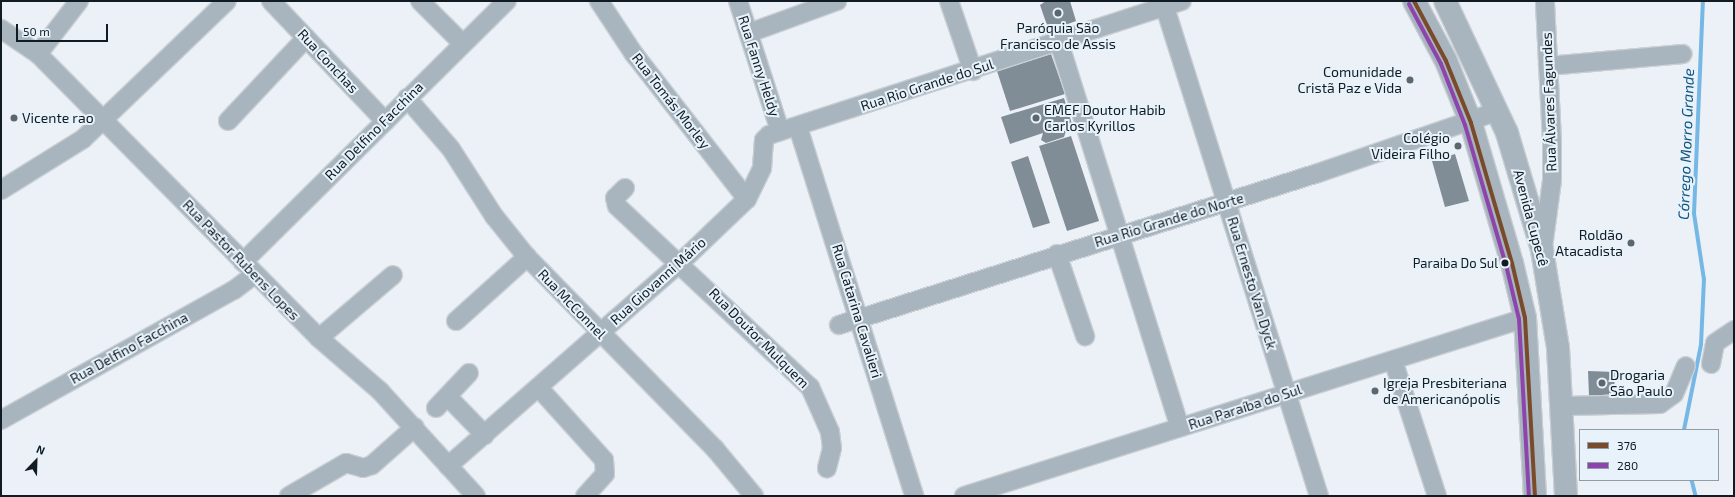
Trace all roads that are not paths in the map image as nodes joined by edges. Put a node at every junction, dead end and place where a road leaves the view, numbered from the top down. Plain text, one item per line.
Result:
1 (79, 1) edge
2 (227, 1) edge
3 (271, 1) edge
4 (420, 1) edge
5 (507, 1) edge
6 (599, 1) edge
7 (738, 1) edge
8 (837, 1) edge
9 (949, 1) edge
10 (1182, 1) edge
11 (1414, 1) edge
12 (1445, 1) edge
13 (1545, 1) edge
14 (1164, 4) edge
15 (1, 29) edge
16 (749, 33) junction
17 (306, 38) junction
18 (1059, 42) junction
19 (462, 43) junction
20 (38, 54) junction
21 (1682, 54) dead end
22 (1548, 66) junction
23 (973, 71) junction
24 (407, 98) junction
25 (1498, 111) junction
26 (105, 120) junction
27 (228, 121) dead end
28 (385, 121) junction
29 (1471, 123) junction
30 (798, 127) junction
31 (780, 131) junction
32 (764, 140) joint
33 (625, 188) dead end
34 (1, 190) edge
35 (747, 199) junction
36 (1227, 202) junction
37 (1122, 233) junction
38 (1542, 250) junction
39 (1057, 254) junction
40 (527, 257) junction
41 (681, 262) junction
42 (249, 268) junction
43 (393, 275) dead end
44 (860, 318) junction
45 (1525, 318) junction
46 (456, 321) dead end
47 (839, 325) dead end
48 (1734, 330) edge
49 (600, 333) junction
50 (1085, 336) dead end
51 (319, 338) junction
52 (1393, 360) junction
53 (1711, 364) dead end
54 (1686, 366) dead end
55 (469, 373) dead end
56 (539, 388) junction
57 (1285, 394) junction
58 (1563, 406) junction
59 (1, 420) edge
60 (415, 427) junction
61 (1180, 427) junction
62 (485, 435) junction
63 (448, 466) junction
64 (827, 468) dead end
65 (289, 496) edge
66 (476, 496) edge
67 (585, 496) edge
68 (754, 496) edge
69 (914, 496) edge
70 (964, 496) edge
71 (1319, 496) edge
72 (1437, 496) edge
73 (1535, 496) edge
74 (1566, 496) edge

1 - 20 street
2 - 26 street
3 - 17 street, Rua Conchas
4 - 19 street
5 - 19 street, Rua Delfino Facchina
6 - 35 street, Rua Tomás Morley
7 - 16 street, Rua Fanny Heldy
8 - 16 street
9 - 23 street
10 - 14 street, Rua Rio Grande do Sul
11 - 29 main road
12 - 25 main road, Avenida Cupecê
13 - 22 street, Rua Álvares Fagundes
14 - 18 street, Rua Rio Grande do Sul
14 - 36 street, Rua Ernesto Van Dyck
15 - 20 street, Rua Pastor Rubens Lopes
16 - 31 street, Rua Fanny Heldy
17 - 27 street
17 - 28 street, Rua Conchas
18 - 23 street, Rua Rio Grande do Sul
18 - 37 street
19 - 24 street, Rua Delfino Facchina
20 - 26 street, Rua Pastor Rubens Lopes
21 - 22 street
22 - 38 street, Rua Álvares Fagundes
23 - 30 street, Rua Rio Grande do Sul
24 - 28 street, Rua Delfino Facchina
24 - 40 street, Rua McConnel
25 - 29 street, Rua Rio Grande do Norte
25 - 38 main road, Avenida Cupecê
26 - 34 street
26 - 42 street, Rua Pastor Rubens Lopes
28 - 42 street, Rua Delfino Facchina
29 - 36 street, Rua Rio Grande do Norte
29 - 45 main road
30 - 31 street, Rua Rio Grande do Sul
30 - 44 street, Rua Catarina Cavalieri
31 - 32 street, Rua Rio Grande do Sul
32 - 35 street, Rua Giovanni Mário
33 - 41 street, Rua Doutor Mulquem
35 - 41 street, Rua Giovanni Mário
36 - 37 street, Rua Rio Grande do Norte
36 - 57 street, Rua Ernesto Van Dyck
37 - 39 street, Rua Rio Grande do Norte
37 - 61 street
38 - 58 main road, Avenida Cupecê
39 - 44 street, Rua Rio Grande do Norte
39 - 50 street
40 - 46 street
40 - 49 street, Rua McConnel
41 - 49 street, Rua Giovanni Mário
41 - 64 street, Rua Doutor Mulquem
42 - 51 street, Rua Pastor Rubens Lopes
42 - 59 street, Rua Delfino Facchina
43 - 51 street
44 - 47 street, Rua Rio Grande do Norte
44 - 69 street, Rua Catarina Cavalieri
45 - 52 street, Rua Paraíba do Sul
45 - 73 main road
48 - 53 street
49 - 56 street, Rua Giovanni Mário
49 - 68 street, Rua McConnel
51 - 60 street, Rua Pastor Rubens Lopes
52 - 57 street, Rua Paraíba do Sul
52 - 72 street
54 - 58 street
55 - 62 street
56 - 62 street, Rua Giovanni Mário
56 - 67 street
57 - 61 street, Rua Paraíba do Sul
57 - 71 street, Rua Ernesto Van Dyck
58 - 74 main road, Avenida Cupecê
60 - 63 street, Rua Pastor Rubens Lopes
60 - 65 street
61 - 70 street, Rua Paraíba do Sul
62 - 63 street, Rua Giovanni Mário
63 - 66 street, Rua Pastor Rubens Lopes

